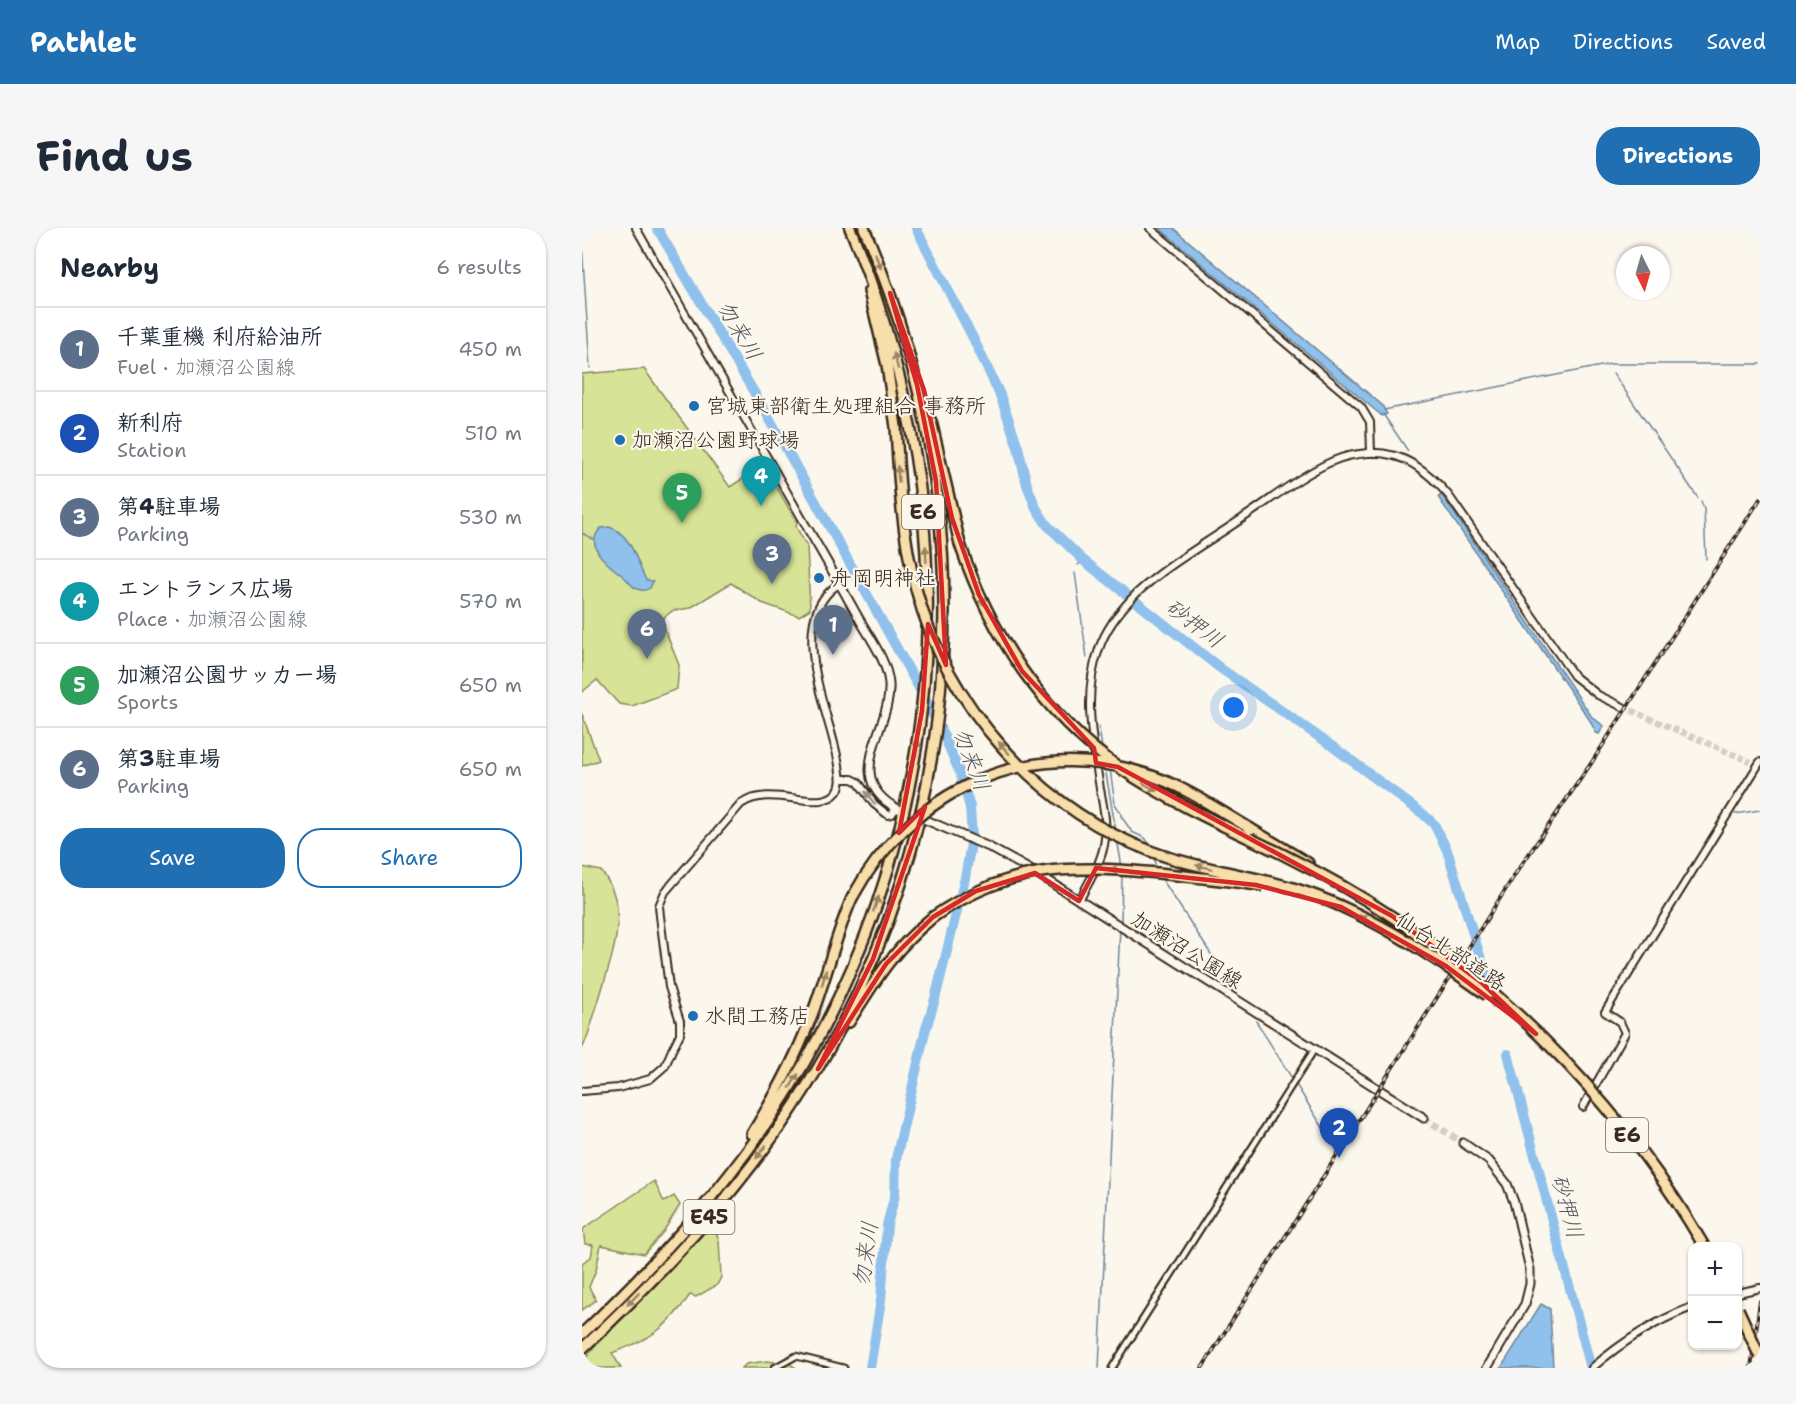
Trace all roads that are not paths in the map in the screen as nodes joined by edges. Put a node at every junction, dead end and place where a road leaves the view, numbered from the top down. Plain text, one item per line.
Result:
1 (636, 228) edge
2 (849, 228) edge
3 (864, 228) edge
4 (1150, 228) edge
5 (890, 293) junction
6 (1371, 453) junction
7 (808, 529) joint
8 (839, 584) junction
9 (1623, 706) tunnel mouth
10 (1751, 762) tunnel mouth
11 (1759, 765) edge
12 (841, 779) junction
13 (924, 800) joint
14 (900, 807) junction
15 (926, 820) dead end
16 (1078, 901) junction
17 (1341, 907) junction
18 (1392, 916) junction
19 (1536, 1034) junction
20 (1314, 1050) junction
21 (818, 1068) junction
22 (582, 1091) edge
23 (1583, 1107) dead end
24 (1424, 1118) tunnel mouth
25 (1463, 1143) tunnel mouth
26 (724, 1180) junction
27 (1701, 1242) edge
28 (1760, 1288) edge
29 (1742, 1292) edge
30 (1688, 1309) edge
31 (1742, 1319) edge
32 (582, 1334) edge
33 (582, 1349) edge
34 (1760, 1357) edge
35 (774, 1368) edge
36 (844, 1368) edge
37 (1112, 1368) edge
38 (1487, 1368) edge
39 (1592, 1368) edge

1 - 7 street
14 -> 2 highway, E6, bridge
17 -> 2 highway, bridge
3 -> 5 highway, E6
4 - 6 street
5 - 13 highway, E6, bridge
5 -> 18 highway, bridge
6 - 9 street
6 - 16 street
7 - 8 main road
8 - 12 street
8 - 14 main road
10 - 11 street
11 - 23 street
14 -> 12 street
12 - 22 street
13 - 21 highway, E45
26 -> 14 highway, E45
15 - 16 main road, 加瀬沼公園線
16 - 20 main road, 加瀬沼公園線
19 -> 17 highway, 仙台北部道路 / E6, bridge
17 -> 21 highway, bridge
18 - 19 highway, 仙台北部道路 / E6, bridge
26 -> 18 highway, bridge
19 - 27 highway, 仙台北部道路 / E6, bridge
20 - 24 main road, 加瀬沼公園線
20 - 37 street
21 -> 33 highway, E45
25 - 38 main road
26 - 32 highway, E45
28 - 29 street
30 - 39 street
31 - 34 highway, bridge
35 - 36 street

